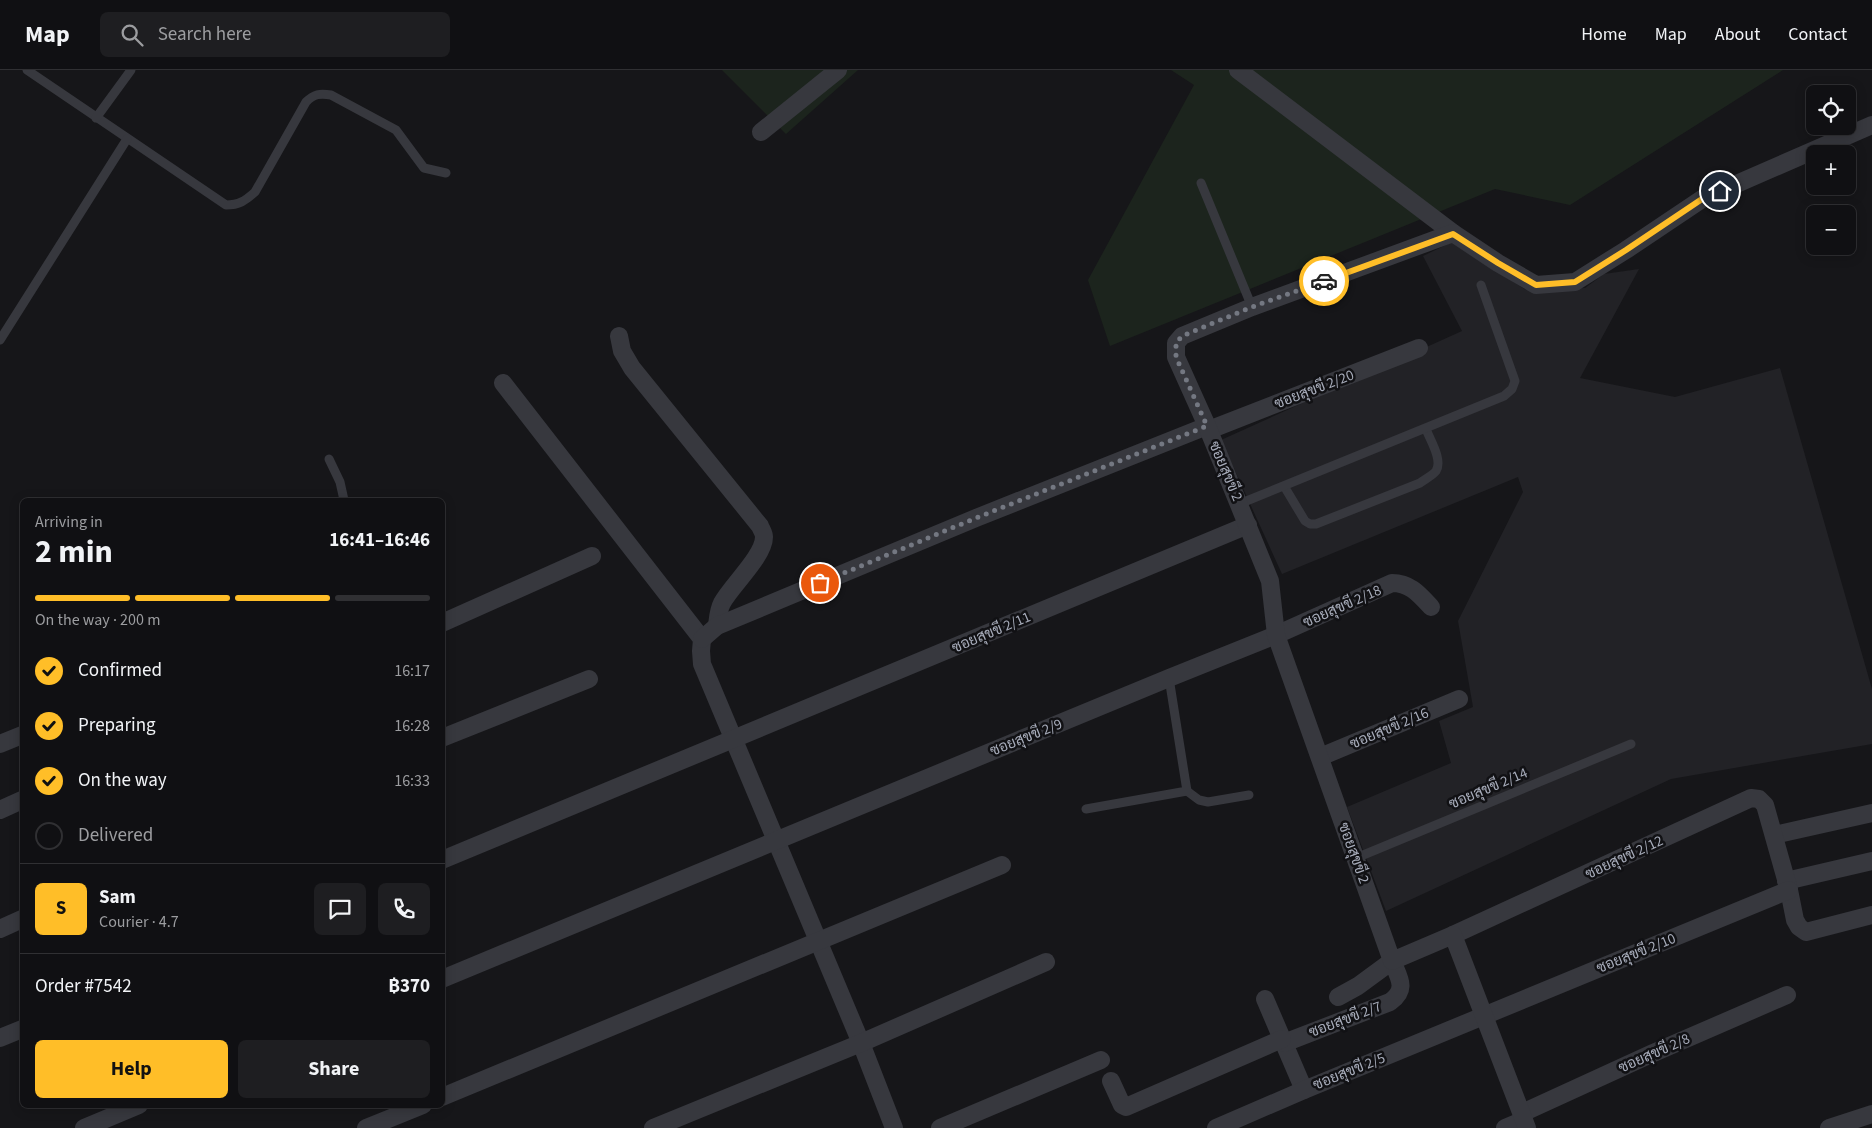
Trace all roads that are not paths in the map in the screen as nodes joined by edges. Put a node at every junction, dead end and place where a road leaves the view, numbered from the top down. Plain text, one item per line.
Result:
1 (27, 70) edge
2 (131, 70) edge
3 (838, 70) edge
4 (1238, 70) edge
5 (96, 118) junction
6 (1872, 126) edge
7 (761, 132) dead end
8 (127, 139) junction
9 (446, 173) dead end
10 (1201, 182) dead end
11 (1453, 234) junction
12 (1482, 285) dead end
13 (1252, 307) junction
14 (619, 336) dead end
15 (0, 340) edge
16 (1419, 348) dead end
17 (503, 383) dead end
18 (1208, 428) junction
19 (1426, 429) junction
20 (330, 460) dead end
21 (1284, 486) junction
22 (344, 498) edge
23 (1239, 504) junction
24 (1248, 526) junction
25 (592, 556) dead end
26 (1431, 607) dead end
27 (445, 622) edge
28 (717, 626) junction
29 (1276, 635) junction
30 (702, 639) junction
31 (1169, 678) junction
32 (589, 679) dead end
33 (1458, 698) dead end
34 (20, 736) edge
35 (445, 737) edge
36 (733, 740) junction
37 (0, 744) edge
38 (1631, 744) dead end
39 (1320, 757) junction
40 (1187, 791) junction
41 (1249, 795) dead end
42 (20, 801) edge
43 (1086, 809) dead end
44 (0, 810) edge
45 (1872, 813) edge
46 (1774, 835) junction
47 (776, 840) junction
48 (1356, 858) junction
49 (445, 859) edge
50 (1872, 860) edge
51 (1002, 865) dead end
52 (1788, 885) junction
53 (1872, 915) edge
54 (20, 920) edge
55 (0, 929) edge
56 (1452, 935) junction
57 (818, 942) junction
58 (1392, 961) junction
59 (1046, 962) dead end
60 (445, 977) edge
61 (1787, 995) dead end
62 (1338, 997) dead end
63 (1265, 999) dead end
64 (1483, 1016) junction
65 (20, 1030) edge
66 (0, 1038) edge
67 (1283, 1041) junction
68 (861, 1043) junction
69 (1101, 1060) dead end
70 (1111, 1081) dead end
71 (1304, 1090) junction
72 (445, 1096) edge
73 (132, 1108) edge
74 (416, 1108) edge
75 (1872, 1114) edge
76 (1524, 1120) edge
77 (84, 1128) edge
78 (366, 1128) edge
79 (653, 1128) edge
80 (894, 1128) edge
81 (940, 1128) edge
82 (1216, 1128) edge
83 (1505, 1128) edge
84 (1829, 1128) edge

1 - 5 lane
2 - 5 lane
3 - 7 street
4 - 11 street
5 - 8 lane
6 - 11 street
8 - 9 lane
8 - 15 lane
10 - 13 lane
11 - 13 street, ซอยสุขขี 2
12 - 19 lane
13 - 18 street, ซอยสุขขี 2
14 - 28 street
16 - 18 street, ซอยสุขขี 2/20
17 - 30 street
18 - 23 street, ซอยสุขขี 2
18 - 28 street, ซอยสุขขี 2/20
19 - 21 lane
19 - 21 lane
20 - 22 lane
21 - 23 lane
23 - 24 street, ซอยสุขขี 2
24 - 29 street, ซอยสุขขี 2
24 - 36 street, ซอยสุขขี 2/11
25 - 27 street
26 - 29 street, ซอยสุขขี 2/18
28 - 30 street, ซอยสุขขี 2/20
29 - 31 street, ซอยสุขขี 2/9
29 - 39 street, ซอยสุขขี 2
30 - 36 street
31 - 40 lane
31 - 47 street, ซอยสุขขี 2/9
32 - 35 street
33 - 39 street, ซอยสุขขี 2/16
34 - 37 street
36 - 47 street
36 - 49 street, ซอยสุขขี 2/11
38 - 48 lane, ซอยสุขขี 2/14
39 - 48 street, ซอยสุขขี 2
40 - 41 lane
40 - 43 lane
42 - 44 street
45 - 46 street
46 - 52 street
46 - 56 street, ซอยสุขขี 2/12
47 - 57 street
47 - 60 street, ซอยสุขขี 2/9
48 - 58 street, ซอยสุขขี 2
50 - 52 street, ซอยสุขขี 2/10
51 - 57 street
52 - 53 street
52 - 64 street, ซอยสุขขี 2/10
54 - 55 street
56 - 58 street
56 - 64 street
57 - 68 street
57 - 72 street
58 - 62 street
58 - 67 street, ซอยสุขขี 2/7
59 - 68 street
61 - 76 street, ซอยสุขขี 2/8
63 - 67 street
64 - 71 street, ซอยสุขขี 2/5
64 - 76 street
65 - 66 street
67 - 70 street, ซอยสุขขี 2/7
67 - 71 street
68 - 79 street
68 - 80 street
69 - 81 street
71 - 82 street, ซอยสุขขี 2/5
73 - 77 street
74 - 78 street
75 - 84 street
76 - 83 street, ซอยสุขขี 2/8

